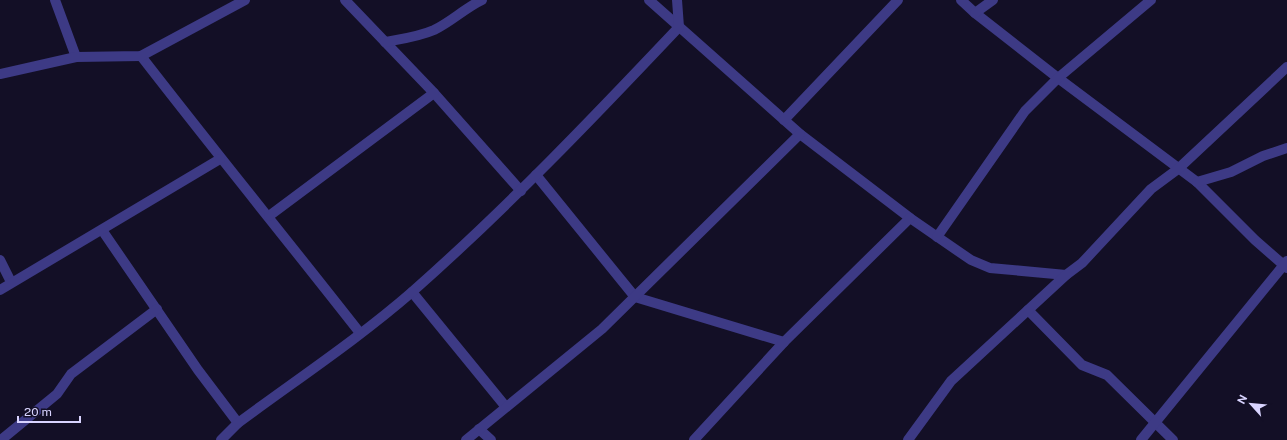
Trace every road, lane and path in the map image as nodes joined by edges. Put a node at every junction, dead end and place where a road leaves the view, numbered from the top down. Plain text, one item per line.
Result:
1 (55, 0) edge
2 (244, 0) edge
3 (345, 0) edge
4 (482, 0) edge
5 (649, 0) edge
6 (677, 0) edge
7 (898, 0) edge
8 (961, 0) edge
9 (993, 0) edge
10 (1151, 0) edge
11 (975, 13) junction
12 (679, 27) junction
13 (385, 42) junction
14 (141, 56) junction
15 (76, 57) junction
16 (1287, 67) edge
17 (0, 74) edge
18 (1058, 78) junction
19 (434, 93) junction
20 (784, 120) junction
21 (800, 134) junction
22 (1287, 148) edge
23 (220, 159) junction
24 (1178, 169) junction
25 (536, 175) junction
26 (1197, 182) junction
27 (521, 191) junction
28 (268, 216) junction
29 (910, 218) junction
30 (102, 230) junction
31 (937, 237) junction
32 (0, 260) edge
33 (1286, 264) edge
34 (1066, 275) junction
35 (12, 282) junction
36 (0, 290) edge
37 (412, 292) junction
38 (635, 297) junction
39 (157, 310) junction
40 (1028, 310) junction
41 (360, 333) junction
42 (784, 342) junction
43 (506, 407) junction
44 (1155, 422) junction
45 (238, 423) junction
46 (479, 429) junction
47 (1, 440) edge
48 (221, 440) edge
49 (466, 440) edge
50 (491, 440) edge
51 (694, 440) edge
52 (908, 440) edge
53 (1141, 440) edge
54 (1173, 440) edge

1 - 15 street
2 - 14 street
3 - 13 street
4 - 13 street
5 - 12 street
6 - 12 street
7 - 20 street
8 - 11 street
9 - 11 street
10 - 18 street
11 - 18 street
12 - 20 street
12 - 25 street
13 - 19 street
14 - 15 street
14 - 23 street
15 - 17 street
16 - 24 street
18 - 24 street
18 - 31 street
19 - 27 street
19 - 28 street
20 - 21 street
21 - 29 street
21 - 38 street
22 - 26 street
23 - 28 street
23 - 30 street
24 - 26 street
24 - 34 street
25 - 27 street
25 - 38 street
26 - 33 street
27 - 37 street
28 - 41 street
29 - 31 street
29 - 42 street
30 - 35 street
30 - 39 street
31 - 34 street
32 - 35 street
33 - 44 street
34 - 40 street
35 - 36 street
37 - 41 street
37 - 43 street
38 - 42 street
38 - 43 street
39 - 45 street
39 - 47 street
40 - 44 street
40 - 52 street
41 - 45 street
42 - 51 street
43 - 46 street
44 - 53 street
44 - 54 street
45 - 48 street
46 - 49 street
46 - 50 street

